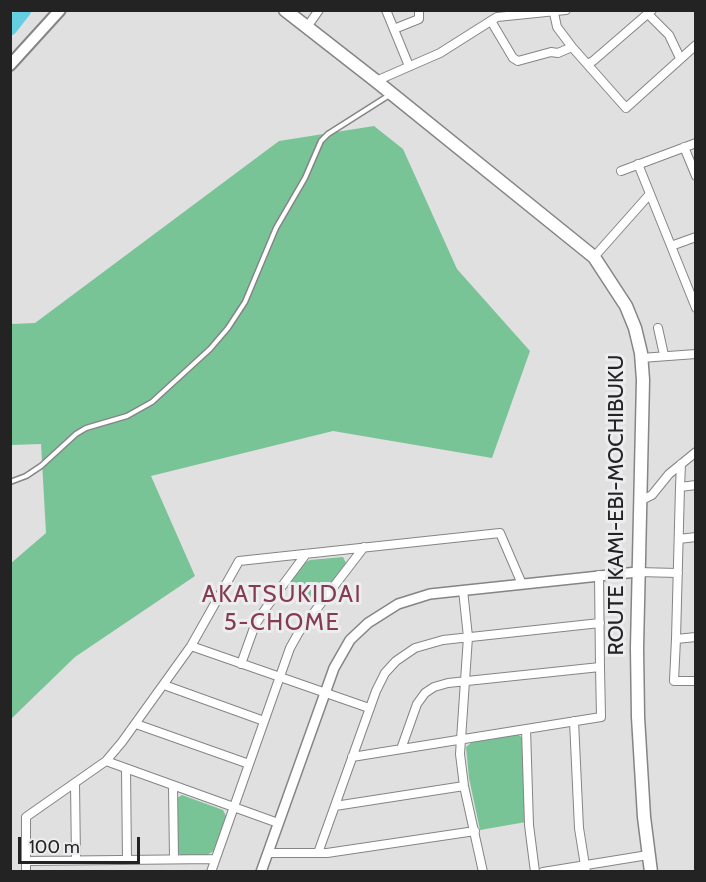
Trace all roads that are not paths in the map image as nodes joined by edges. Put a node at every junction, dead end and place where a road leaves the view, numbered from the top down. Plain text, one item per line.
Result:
1 (60, 10) edge
2 (285, 10) edge
3 (319, 10) edge
4 (386, 10) edge
5 (419, 10) edge
6 (566, 10) edge
7 (650, 12) edge
8 (554, 13) junction
9 (491, 21) junction
10 (307, 27) junction
11 (394, 29) junction
12 (696, 45) edge
13 (572, 47) junction
14 (680, 58) junction
15 (587, 64) junction
16 (10, 65) edge
17 (409, 66) junction
18 (376, 81) junction
19 (391, 94) junction
20 (696, 142) edge
21 (684, 147) junction
22 (638, 164) junction
23 (621, 171) dead end
24 (696, 176) edge
25 (649, 195) junction
26 (696, 237) edge
27 (671, 246) junction
28 (594, 257) junction
29 (692, 289) edge
30 (696, 308) edge
31 (658, 328) dead end
32 (696, 354) edge
33 (664, 355) junction
34 (641, 358) junction
35 (696, 452) edge
36 (681, 464) junction
37 (10, 482) edge
38 (696, 485) edge
39 (680, 487) junction
40 (640, 501) junction
41 (696, 537) edge
42 (679, 539) junction
43 (364, 548) junction
44 (306, 554) junction
45 (638, 572) junction
46 (678, 573) junction
47 (599, 575) junction
48 (522, 584) junction
49 (463, 590) junction
50 (600, 623) junction
51 (696, 637) edge
52 (468, 638) junction
53 (676, 639) junction
54 (192, 646) junction
55 (241, 664) junction
56 (600, 667) junction
57 (279, 677) junction
58 (465, 681) junction
59 (696, 681) edge
60 (164, 685) junction
61 (324, 693) junction
62 (369, 708) junction
63 (264, 721) junction
64 (574, 722) junction
65 (136, 724) junction
66 (526, 729) junction
67 (461, 739) junction
68 (401, 749) junction
69 (352, 757) junction
70 (106, 761) junction
71 (249, 764) junction
72 (126, 769) junction
73 (75, 783) junction
74 (173, 786) junction
75 (464, 786) junction
76 (335, 806) junction
77 (234, 807) junction
78 (278, 823) junction
79 (475, 831) junction
80 (268, 853) junction
81 (318, 853) junction
82 (648, 855) junction
83 (174, 859) junction
84 (215, 859) junction
85 (76, 860) junction
86 (127, 860) junction
87 (26, 861) junction
88 (585, 868) edge
89 (26, 872) edge
90 (211, 872) edge
91 (261, 872) edge
92 (483, 872) edge
93 (535, 872) edge
94 (543, 872) edge
95 (651, 872) edge

1 - 16 main road
2 - 10 main road, ROUTE KAMI-EBI-MOCHIBUKU
3 - 10 street
4 - 11 street
5 - 11 street
6 - 8 street
7 - 14 street
7 - 15 street
8 - 9 street
8 - 13 street
9 - 13 street
9 - 17 street
10 - 18 main road, ROUTE KAMI-EBI-MOCHIBUKU
11 - 17 street
12 - 14 street
13 - 15 street
14 - 15 street
17 - 18 street
18 - 19 main road, ROUTE KAMI-EBI-MOCHIBUKU
19 - 28 main road, ROUTE KAMI-EBI-MOCHIBUKU
19 - 37 lane
20 - 21 street
21 - 22 street
21 - 24 street
22 - 23 street
22 - 25 street
25 - 27 street
25 - 28 street
26 - 27 street
27 - 29 street
28 - 34 main road, ROUTE KAMI-EBI-MOCHIBUKU
29 - 30 street
31 - 33 street
32 - 33 street
33 - 34 street
34 - 40 main road, ROUTE KAMI-EBI-MOCHIBUKU
35 - 36 street
36 - 39 street
36 - 40 street
38 - 39 street
39 - 42 street
40 - 45 main road, ROUTE KAMI-EBI-MOCHIBUKU
41 - 42 street
42 - 46 street
43 - 44 street
43 - 48 street
43 - 57 street
44 - 54 street
44 - 55 street
45 - 46 street
45 - 47 street
45 - 82 main road, ROUTE KAMI-EBI-MOCHIBUKU
46 - 53 street
47 - 48 street
47 - 50 street
48 - 49 street
49 - 52 street
49 - 61 street
50 - 52 street
50 - 56 street
51 - 53 street
52 - 58 street
52 - 62 street
53 - 59 street
54 - 55 street
54 - 60 street
55 - 57 street
56 - 58 street
56 - 64 street
57 - 61 street
57 - 63 street
58 - 67 street
58 - 68 street
60 - 63 street
60 - 65 street
61 - 62 street
61 - 78 street
62 - 69 street
63 - 71 street
64 - 66 street
64 - 88 street
65 - 70 street
65 - 71 street
66 - 67 street
66 - 93 street
67 - 68 street
67 - 75 street
68 - 69 street
69 - 76 street
70 - 72 street
70 - 73 street
71 - 77 street
72 - 74 street
72 - 86 street
73 - 85 street
73 - 87 street
74 - 77 street
74 - 83 street
75 - 76 street
75 - 79 street
76 - 81 street
77 - 78 street
77 - 84 street
78 - 80 street
79 - 81 street
79 - 92 street
80 - 81 street
80 - 91 street
82 - 88 street
82 - 95 main road, ROUTE KAMI-EBI-MOCHIBUKU
83 - 84 street
83 - 86 street
84 - 90 street
85 - 86 street
85 - 87 street
87 - 89 street
88 - 94 street

